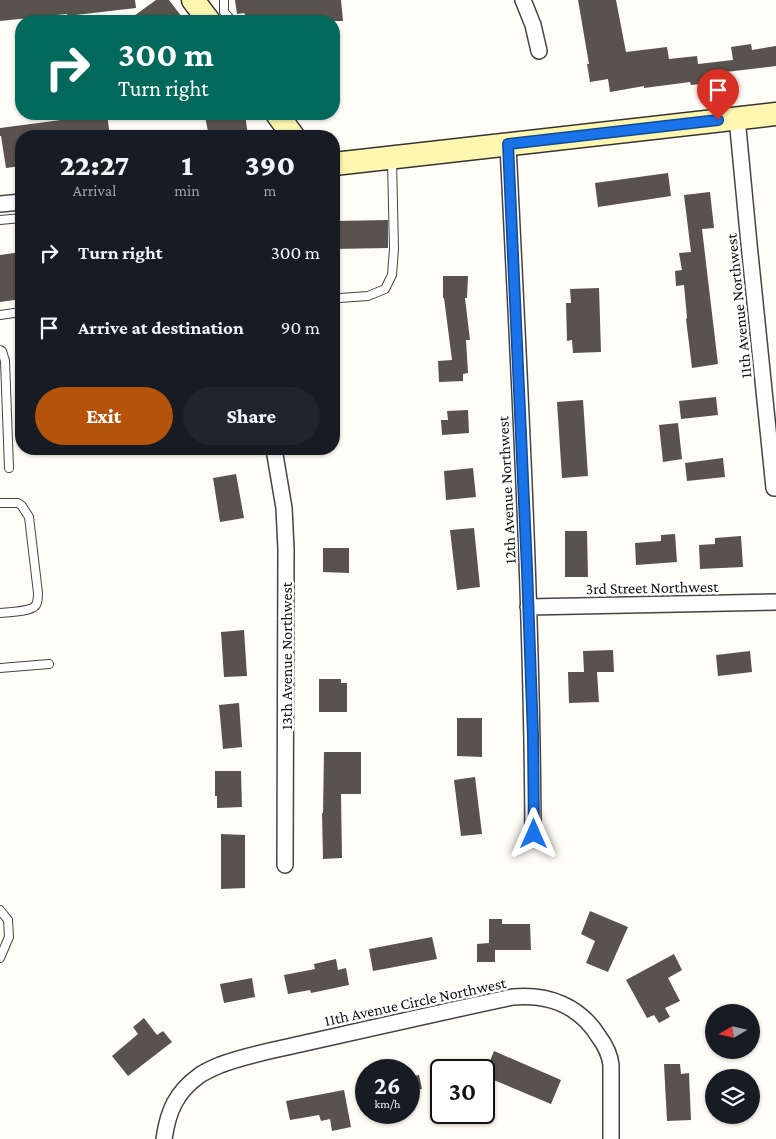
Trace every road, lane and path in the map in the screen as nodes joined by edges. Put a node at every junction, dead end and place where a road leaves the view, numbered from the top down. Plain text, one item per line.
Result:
1 (193, 0) edge
2 (224, 0) edge
3 (523, 0) edge
4 (210, 15) edge
5 (216, 15) edge
6 (539, 51) dead end
7 (776, 114) edge
8 (737, 118) junction
9 (508, 144) junction
10 (392, 158) junction
11 (340, 163) edge
12 (15, 203) edge
13 (0, 204) edge
14 (15, 219) edge
15 (0, 220) edge
16 (340, 298) dead end
17 (15, 313) edge
18 (0, 314) edge
19 (0, 350) edge
20 (275, 455) edge
21 (9, 468) dead end
22 (776, 488) edge
23 (0, 503) edge
24 (776, 602) edge
25 (528, 607) junction
26 (0, 613) edge
27 (49, 664) dead end
28 (0, 668) edge
29 (534, 834) dead end
30 (285, 865) dead end
31 (0, 910) edge
32 (0, 958) edge
33 (164, 1139) edge
34 (611, 1139) edge

1 - 4 main road
2 - 5 lane
3 - 6 street
7 - 8 main road
8 - 9 main road
8 - 22 street, 11th Avenue Northwest
9 - 10 main road
9 - 25 street, 12th Avenue Northwest
10 - 11 main road
10 - 16 lane
12 - 13 street
14 - 15 lane
17 - 18 lane
19 - 21 lane
20 - 30 street, 13th Avenue Northwest
23 - 26 lane
24 - 25 street, 3rd Street Northwest
25 - 29 street, 12th Avenue Northwest
27 - 28 lane
31 - 32 lane
33 - 34 street, 11th Avenue Circle Northwest

